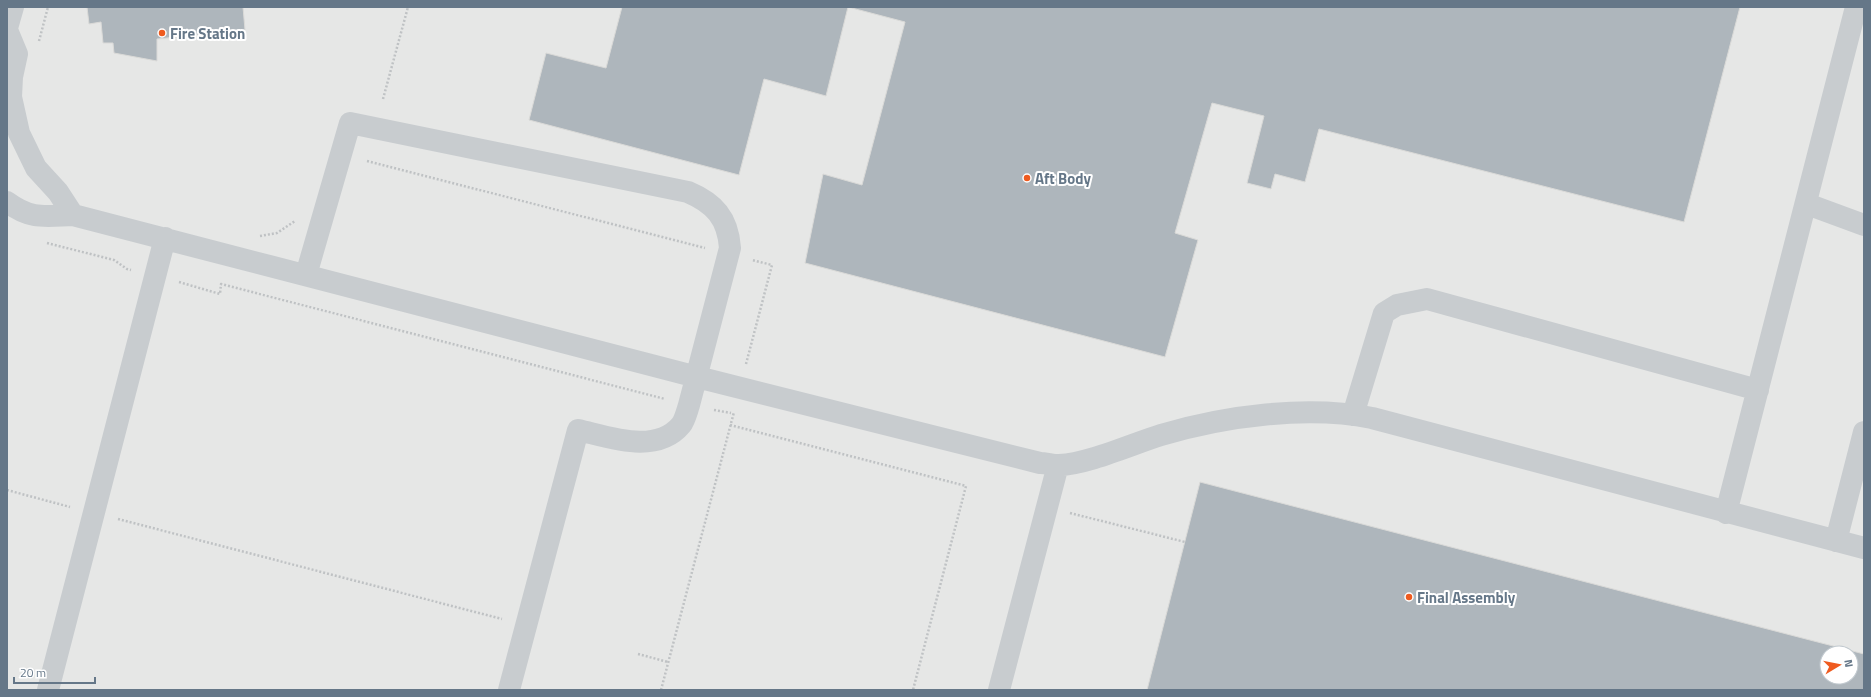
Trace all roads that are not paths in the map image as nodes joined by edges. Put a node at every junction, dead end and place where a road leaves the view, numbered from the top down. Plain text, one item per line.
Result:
1 (12, 7) edge
2 (1856, 7) edge
3 (7, 29) edge
4 (7, 202) edge
5 (1807, 204) junction
6 (73, 215) junction
7 (1864, 225) edge
8 (165, 238) junction
9 (306, 275) junction
10 (697, 376) junction
11 (1758, 390) junction
12 (1353, 415) junction
13 (1864, 432) edge
14 (1058, 465) junction
15 (1726, 512) junction
16 (1836, 541) junction
17 (1864, 548) edge
18 (48, 690) edge
19 (510, 690) edge
20 (999, 690) edge

1 - 3 street
2 - 5 street
3 - 6 street
4 - 6 street
5 - 7 street
5 - 11 street
6 - 8 street
8 - 9 street
8 - 18 street
9 - 10 street
9 - 10 street
10 - 14 street
10 - 19 street
11 - 12 street
11 - 15 street
12 - 14 street
12 - 15 street
13 - 16 street
14 - 20 street
15 - 16 street
16 - 17 street

